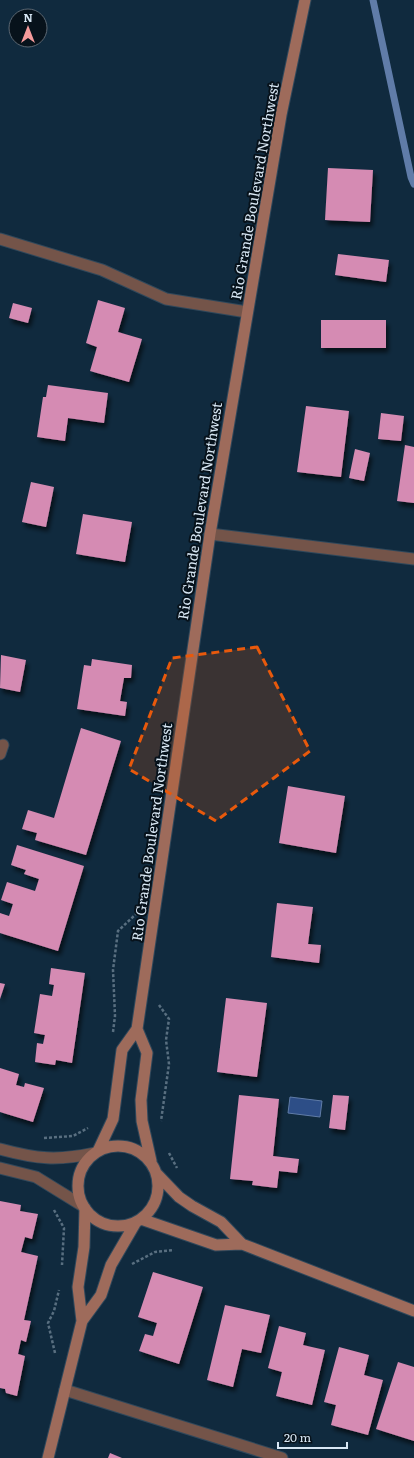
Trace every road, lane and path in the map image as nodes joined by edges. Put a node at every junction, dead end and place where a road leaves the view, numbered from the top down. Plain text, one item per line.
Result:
1 (305, 0) edge
2 (0, 239) edge
3 (247, 312) junction
4 (210, 534) junction
5 (414, 559) edge
6 (118, 931) dead end
7 (169, 1019) dead end
8 (138, 1029) junction
9 (112, 1035) dead end
10 (161, 1122) dead end
11 (91, 1126) dead end
12 (38, 1138) dead end
13 (0, 1149) edge
14 (167, 1150) dead end
15 (97, 1152) junction
16 (0, 1168) edge
17 (154, 1169) junction
18 (179, 1171) dead end
19 (51, 1206) dead end
20 (84, 1207) junction
21 (138, 1221) junction
22 (242, 1244) junction
23 (181, 1252) dead end
24 (62, 1266) dead end
25 (128, 1269) dead end
26 (59, 1288) dead end
27 (414, 1311) edge
28 (82, 1321) junction
29 (48, 1323) dead end
30 (65, 1390) junction
31 (48, 1458) edge
32 (282, 1458) edge

1 - 3 main road, Rio Grande Boulevard Northwest
2 - 3 street
3 - 4 main road, Rio Grande Boulevard Northwest
4 - 5 street
4 - 8 main road, Rio Grande Boulevard Northwest
6 - 9 path
7 - 10 path
8 - 15 main road
8 - 17 main road
11 - 12 path
13 - 15 street
14 - 18 path
15 - 17 main road
15 - 20 main road
16 - 20 street
17 - 21 main road
17 - 22 main road
19 - 24 path
20 - 21 main road
20 - 28 main road
21 - 22 main road
21 - 28 main road
22 - 27 main road
23 - 25 path
26 - 29 path
28 - 30 main road
30 - 31 main road
30 - 32 street

